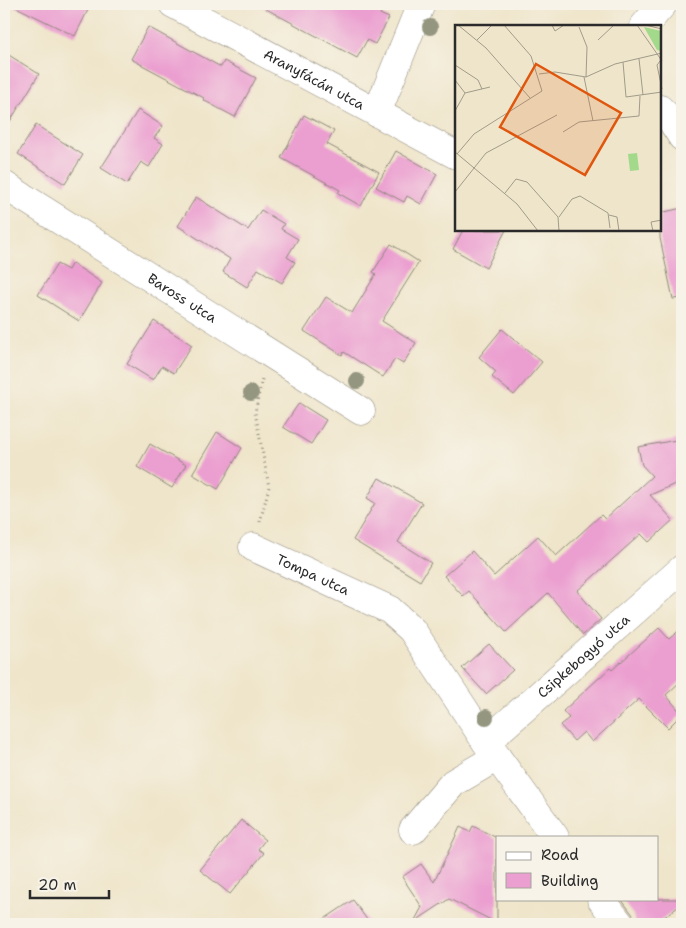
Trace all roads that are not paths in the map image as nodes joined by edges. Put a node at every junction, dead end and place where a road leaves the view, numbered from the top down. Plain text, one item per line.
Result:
1 (173, 4) edge
2 (421, 4) edge
3 (663, 4) edge
4 (645, 25) edge
5 (661, 110) edge
6 (378, 113) junction
7 (682, 137) edge
8 (455, 154) edge
9 (4, 185) edge
10 (361, 410) dead end
11 (253, 547) road end
12 (682, 569) edge
13 (492, 750) junction
14 (413, 830) dead end
15 (555, 836) edge
16 (602, 900) edge
17 (620, 924) edge

1 - 6 street, Aranyfácán utca
2 - 6 street
3 - 4 street
5 - 7 street
6 - 8 street, Aranyfácán utca
9 - 10 street, Baross utca
11 - 13 street, Tompa utca
12 - 13 street, Csipkebogyó utca
13 - 14 street
13 - 15 street, Tompa utca
16 - 17 street

